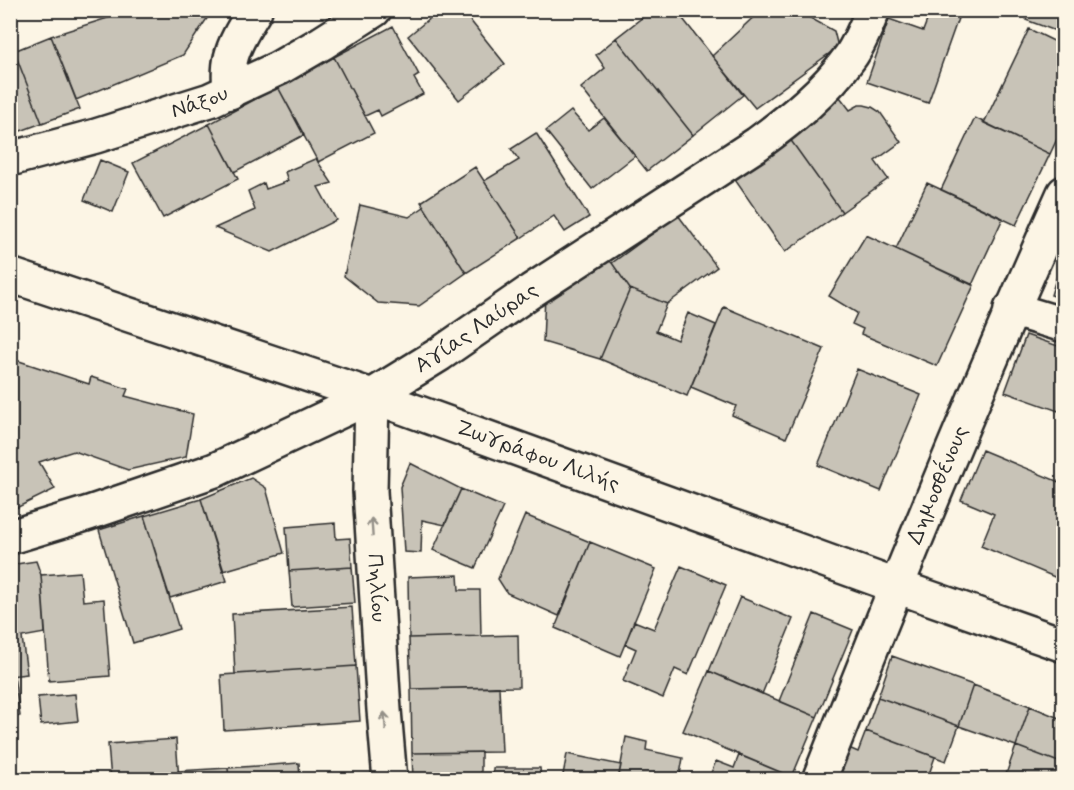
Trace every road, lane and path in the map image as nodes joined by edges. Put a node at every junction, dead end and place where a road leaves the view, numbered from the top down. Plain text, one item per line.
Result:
1 (255, 10) edge
2 (374, 10) edge
3 (873, 10) edge
4 (230, 92) junction
5 (10, 159) edge
6 (1064, 193) edge
7 (10, 275) edge
8 (1011, 309) junction
9 (1064, 325) edge
10 (372, 396) junction
11 (10, 537) edge
12 (896, 586) junction
13 (1064, 645) edge
14 (390, 780) edge
15 (819, 780) edge

1 - 4 street
2 - 4 street, Νάξου
3 - 10 street, Αγίας Λαύρας
4 - 5 street, Νάξου
6 - 8 street, Δημοσθένους
7 - 10 street, Ζωγράφου Λιλής
8 - 9 street
8 - 12 street, Δημοσθένους
10 - 11 street, Αγίας Λαύρας
10 - 12 street, Ζωγράφου Λιλής
14 -> 10 street, Πηλίου
12 - 13 street, Ζωγράφου Λιλής
12 - 15 street, Δημοσθένους

